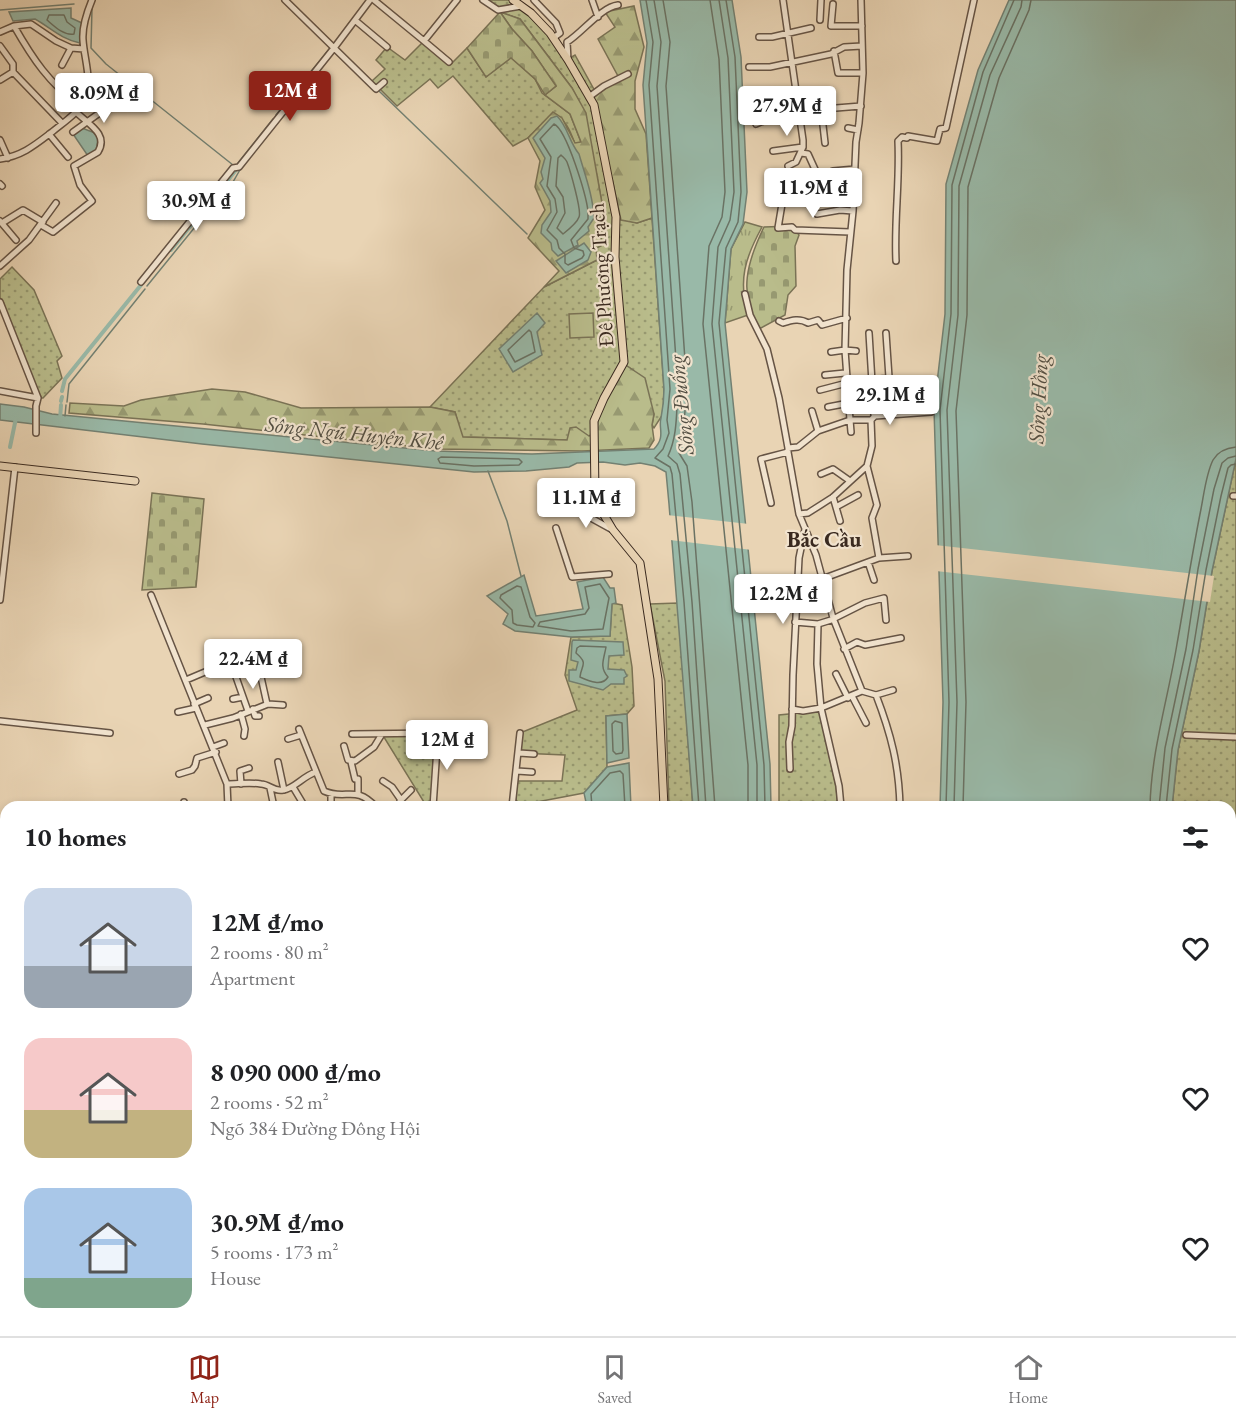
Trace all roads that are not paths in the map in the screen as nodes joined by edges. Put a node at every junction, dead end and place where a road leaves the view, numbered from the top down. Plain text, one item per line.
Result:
1 (92, 0) edge
2 (285, 0) edge
3 (457, 0) edge
4 (485, 0) edge
5 (513, 0) edge
6 (592, 0) edge
7 (783, 0) edge
8 (820, 0) edge
9 (861, 0) edge
10 (974, 0) edge
11 (368, 1) edge
12 (536, 2) edge
13 (833, 4) dead end
14 (618, 5) dead end
15 (524, 8) junction
16 (598, 17) junction
17 (820, 20) dead end
18 (356, 21) junction
19 (14, 26) junction
20 (862, 26) junction
21 (811, 28) dead end
22 (0, 32) edge
23 (788, 33) junction
24 (553, 35) junction
25 (759, 38) dead end
26 (424, 41) junction
27 (567, 42) junction
28 (0, 45) edge
29 (862, 46) junction
30 (387, 47) dead end
31 (71, 48) junction
32 (334, 48) junction
33 (84, 49) junction
34 (834, 51) junction
35 (568, 60) junction
36 (793, 61) junction
37 (449, 62) dead end
38 (62, 65) dead end
39 (749, 67) dead end
40 (13, 72) junction
41 (863, 73) junction
42 (628, 74) dead end
43 (0, 80) edge
44 (384, 82) dead end
45 (115, 95) dead end
46 (590, 97) junction
47 (798, 97) junction
48 (826, 98) dead end
49 (769, 106) dead end
50 (861, 106) junction
51 (824, 108) junction
52 (78, 110) junction
53 (799, 110) junction
54 (62, 123) junction
55 (87, 123) junction
56 (756, 124) dead end
57 (848, 128) dead end
58 (858, 130) junction
59 (74, 132) dead end
60 (49, 134) junction
61 (0, 140) edge
62 (825, 143) dead end
63 (802, 150) junction
64 (773, 151) dead end
65 (68, 157) dead end
66 (8, 158) junction
67 (0, 159) edge
68 (855, 169) junction
69 (818, 176) junction
70 (794, 184) junction
71 (56, 203) dead end
72 (853, 211) junction
73 (817, 214) dead end
74 (1, 222) edge
75 (42, 223) junction
76 (850, 232) junction
77 (16, 240) dead end
78 (896, 261) dead end
79 (0, 266) edge
80 (141, 282) dead end
81 (745, 294) dead end
82 (0, 302) edge
83 (847, 318) junction
84 (779, 321) dead end
85 (869, 333) dead end
86 (886, 333) dead end
87 (845, 350) junction
88 (856, 351) dead end
89 (831, 352) dead end
90 (845, 373) junction
91 (825, 375) dead end
92 (889, 378) junction
93 (872, 380) junction
94 (847, 383) junction
95 (820, 390) dead end
96 (0, 391) edge
97 (38, 398) junction
98 (849, 403) junction
99 (828, 407) dead end
100 (812, 411) dead end
101 (931, 412) dead end
102 (874, 417) junction
103 (850, 420) junction
104 (818, 431) junction
105 (851, 432) dead end
106 (36, 433) dead end
107 (788, 450) junction
108 (0, 466) edge
109 (867, 466) junction
110 (15, 467) junction
111 (820, 474) dead end
112 (135, 481) dead end
113 (850, 481) junction
114 (858, 495) dead end
115 (833, 497) junction
116 (771, 503) dead end
117 (571, 507) dead end
118 (836, 507) junction
119 (799, 514) junction
120 (840, 521) dead end
121 (556, 528) dead end
122 (805, 529) junction
123 (613, 530) junction
124 (3, 551) edge
125 (908, 556) dead end
126 (879, 558) junction
127 (868, 562) junction
128 (609, 574) dead end
129 (822, 579) junction
130 (874, 580) dead end
131 (151, 595) dead end
132 (0, 600) edge
133 (833, 618) junction
134 (886, 620) dead end
135 (795, 622) junction
136 (818, 624) junction
137 (901, 638) dead end
138 (844, 649) junction
139 (251, 652) dead end
140 (220, 666) junction
141 (209, 671) junction
142 (223, 673) dead end
143 (836, 674) dead end
144 (236, 677) dead end
145 (261, 677) dead end
146 (212, 678) dead end
147 (186, 680) junction
148 (893, 690) dead end
149 (862, 691) junction
150 (876, 695) junction
151 (243, 697) junction
152 (850, 697) junction
153 (208, 698) dead end
154 (233, 699) dead end
155 (267, 704) junction
156 (283, 705) dead end
157 (195, 706) junction
158 (821, 708) junction
159 (792, 709) junction
160 (250, 710) junction
161 (178, 712) dead end
162 (241, 714) junction
163 (259, 716) dead end
164 (0, 721) edge
165 (866, 723) dead end
166 (205, 725) junction
167 (110, 733) dead end
168 (520, 733) dead end
169 (352, 734) dead end
170 (382, 734) junction
171 (1186, 735) dead end
172 (244, 736) dead end
173 (1236, 736) edge
174 (288, 739) dead end
175 (224, 743) dead end
176 (344, 746) dead end
177 (214, 749) junction
178 (519, 753) junction
179 (534, 754) dead end
180 (278, 762) dead end
181 (351, 762) junction
182 (249, 768) dead end
183 (790, 769) dead end
184 (517, 771) junction
185 (315, 772) junction
186 (532, 772) dead end
187 (179, 774) dead end
188 (319, 779) junction
189 (383, 781) dead end
190 (311, 783) dead end
191 (227, 784) junction
192 (241, 784) junction
193 (293, 787) junction
194 (270, 788) junction
195 (284, 790) junction
196 (411, 790) dead end
197 (331, 794) junction
198 (358, 794) junction
199 (228, 801) edge
200 (273, 801) edge
201 (301, 801) edge
202 (331, 801) edge
203 (370, 801) edge
204 (399, 801) edge
205 (403, 801) edge
206 (433, 801) edge
207 (513, 801) edge
208 (664, 801) edge
209 (840, 801) edge
210 (900, 801) edge

1 - 33 street
2 - 32 street
3 - 26 street
4 - 15 street
5 - 15 main road, Đê Phương Trạch
6 - 16 street
7 - 23 street
8 - 17 street
9 - 20 street
10 - 78 street
11 - 18 street
11 - 26 street
12 - 15 street
12 - 24 street
13 - 20 street
14 - 16 street
15 - 24 main road, Đê Phương Trạch
16 - 27 street
18 - 30 street
18 - 32 street
19 - 22 street
19 - 31 street
19 - 52 street
20 - 29 street
21 - 23 street
23 - 25 street
23 - 36 street
24 - 27 street
24 - 35 main road, Đê Phương Trạch
26 - 37 street
27 - 35 street
28 - 40 street
29 - 34 street
29 - 41 street
31 - 33 street
31 - 38 street
32 - 44 street
32 - 80 street
33 - 52 street
34 - 36 street
34 - 41 street
35 - 46 main road, Đê Phương Trạch
36 - 39 street
36 - 47 street
40 - 43 street
40 - 54 street
41 - 50 street
42 - 46 street
45 - 55 street
46 - 123 main road, Đê Phương Trạch
47 - 49 street
47 - 53 street
48 - 51 street
50 - 51 street
50 - 58 street
51 - 53 street
51 - 62 street
52 - 54 street
52 - 55 street
53 - 56 street
53 - 63 street
54 - 60 street
55 - 59 street
55 - 75 street
57 - 58 street
58 - 68 street
60 - 65 street
60 - 66 street
61 - 66 street
63 - 64 street
63 - 69 street
63 - 70 street
66 - 67 street
68 - 69 street
68 - 72 street
69 - 70 street
70 - 76 street
71 - 75 street
72 - 73 street
72 - 76 street
74 - 75 street
74 - 77 street
75 - 79 street
76 - 83 street
81 - 107 street
82 - 97 street
83 - 84 street
83 - 87 street
85 - 93 street
86 - 92 street
87 - 88 street
87 - 89 street
87 - 90 street
90 - 91 street
90 - 94 street
92 - 93 street
92 - 102 street
93 - 102 street
94 - 95 street
94 - 98 street
96 - 97 street
97 - 106 street
98 - 99 street
98 - 103 street
100 - 104 street
101 - 102 street
102 - 103 street
102 - 109 street
103 - 104 street
103 - 105 street
104 - 107 street
107 - 116 street
107 - 119 street
108 - 110 main road
109 - 113 street
109 - 126 street
110 - 112 main road
110 - 124 street
111 - 113 street
113 - 115 street
114 - 118 street
115 - 118 street
115 - 119 street
117 - 123 street
118 - 120 street
119 - 122 street
121 - 128 street
122 - 129 street
122 - 135 street
123 - 208 main road, Đê Phương Trạch
124 - 132 street
125 - 126 street
126 - 127 street
127 - 129 street
127 - 130 street
129 - 133 street
131 - 147 street
133 - 134 street
133 - 136 street
133 - 138 street
135 - 136 street
135 - 159 street
136 - 158 street
137 - 138 street
138 - 149 street
139 - 140 street
140 - 141 street
140 - 142 street
141 - 146 street
141 - 147 street
143 - 152 street
144 - 151 street
145 - 155 street
147 - 157 street
148 - 150 street
149 - 150 street
149 - 152 street
150 - 210 street
151 - 154 street
151 - 160 street
152 - 158 street
152 - 165 street
153 - 157 street
155 - 156 street
155 - 160 street
157 - 161 street
157 - 166 street
158 - 159 street
158 - 209 street
159 - 183 street
160 - 162 street
160 - 163 street
162 - 166 street
162 - 172 street
164 - 167 street
166 - 177 street
168 - 178 street
169 - 170 street
170 - 181 street
170 - 206 street
171 - 173 street
174 - 185 street
175 - 177 street
176 - 181 street
177 - 187 street
177 - 191 street
178 - 179 street
178 - 184 street
180 - 195 street
181 - 198 street
182 - 192 street
184 - 186 street
184 - 207 street
185 - 188 street
185 - 193 street
188 - 190 street
188 - 197 street
189 - 204 street
191 - 192 street
191 - 199 street
192 - 194 street
193 - 195 street
193 - 201 street
194 - 195 street
194 - 200 street
196 - 205 street
197 - 198 street
197 - 202 street
198 - 203 street

